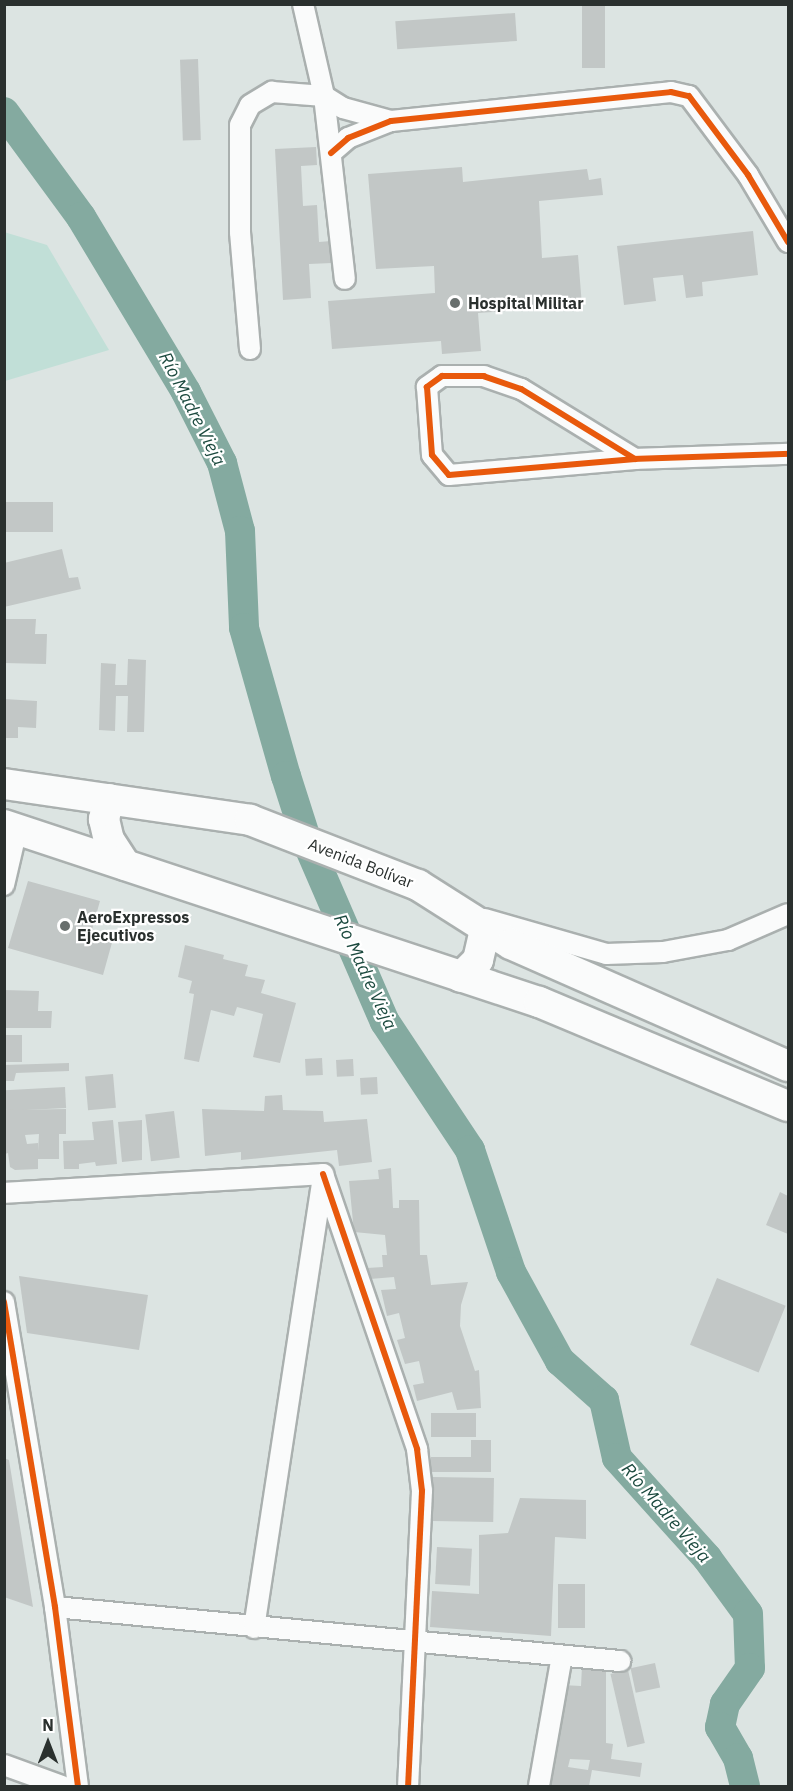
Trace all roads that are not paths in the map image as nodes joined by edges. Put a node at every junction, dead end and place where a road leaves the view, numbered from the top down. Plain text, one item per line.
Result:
1 (303, 4) edge
2 (324, 96) junction
3 (391, 121) junction
4 (331, 153) junction
5 (789, 242) edge
6 (345, 279) dead end
7 (250, 349) dead end
8 (789, 454) edge
9 (635, 459) junction
10 (4, 784) edge
11 (114, 798) junction
12 (11, 827) edge
13 (125, 865) junction
14 (4, 885) edge
15 (789, 914) edge
16 (474, 922) junction
17 (461, 977) junction
18 (789, 1066) edge
19 (789, 1106) edge
20 (324, 1174) junction
21 (4, 1193) edge
22 (4, 1302) edge
23 (55, 1607) junction
24 (254, 1628) junction
25 (414, 1641) junction
26 (562, 1656) junction
27 (620, 1662) dead end
28 (4, 1764) edge
29 (62, 1786) edge
30 (78, 1786) edge
31 (408, 1786) edge
32 (539, 1786) edge

1 - 2 street
2 - 3 street
2 - 4 street
2 - 7 street
3 - 4 street
3 - 5 street
4 - 6 street
8 - 9 street
9 - 9 street
10 - 11 main road, Avenida Bolívar
11 - 13 main road
11 - 16 main road, Avenida Bolívar
12 - 13 main road
12 - 14 street
13 - 17 main road
15 - 16 street
16 - 17 main road
16 - 18 main road, Avenida Bolívar
17 - 19 main road
20 - 21 street
20 - 24 street
20 - 25 street
22 - 23 street
23 - 24 street
23 - 30 street
24 - 25 street
25 - 26 street
25 - 31 street
26 - 27 street
26 - 32 street
28 - 29 street

